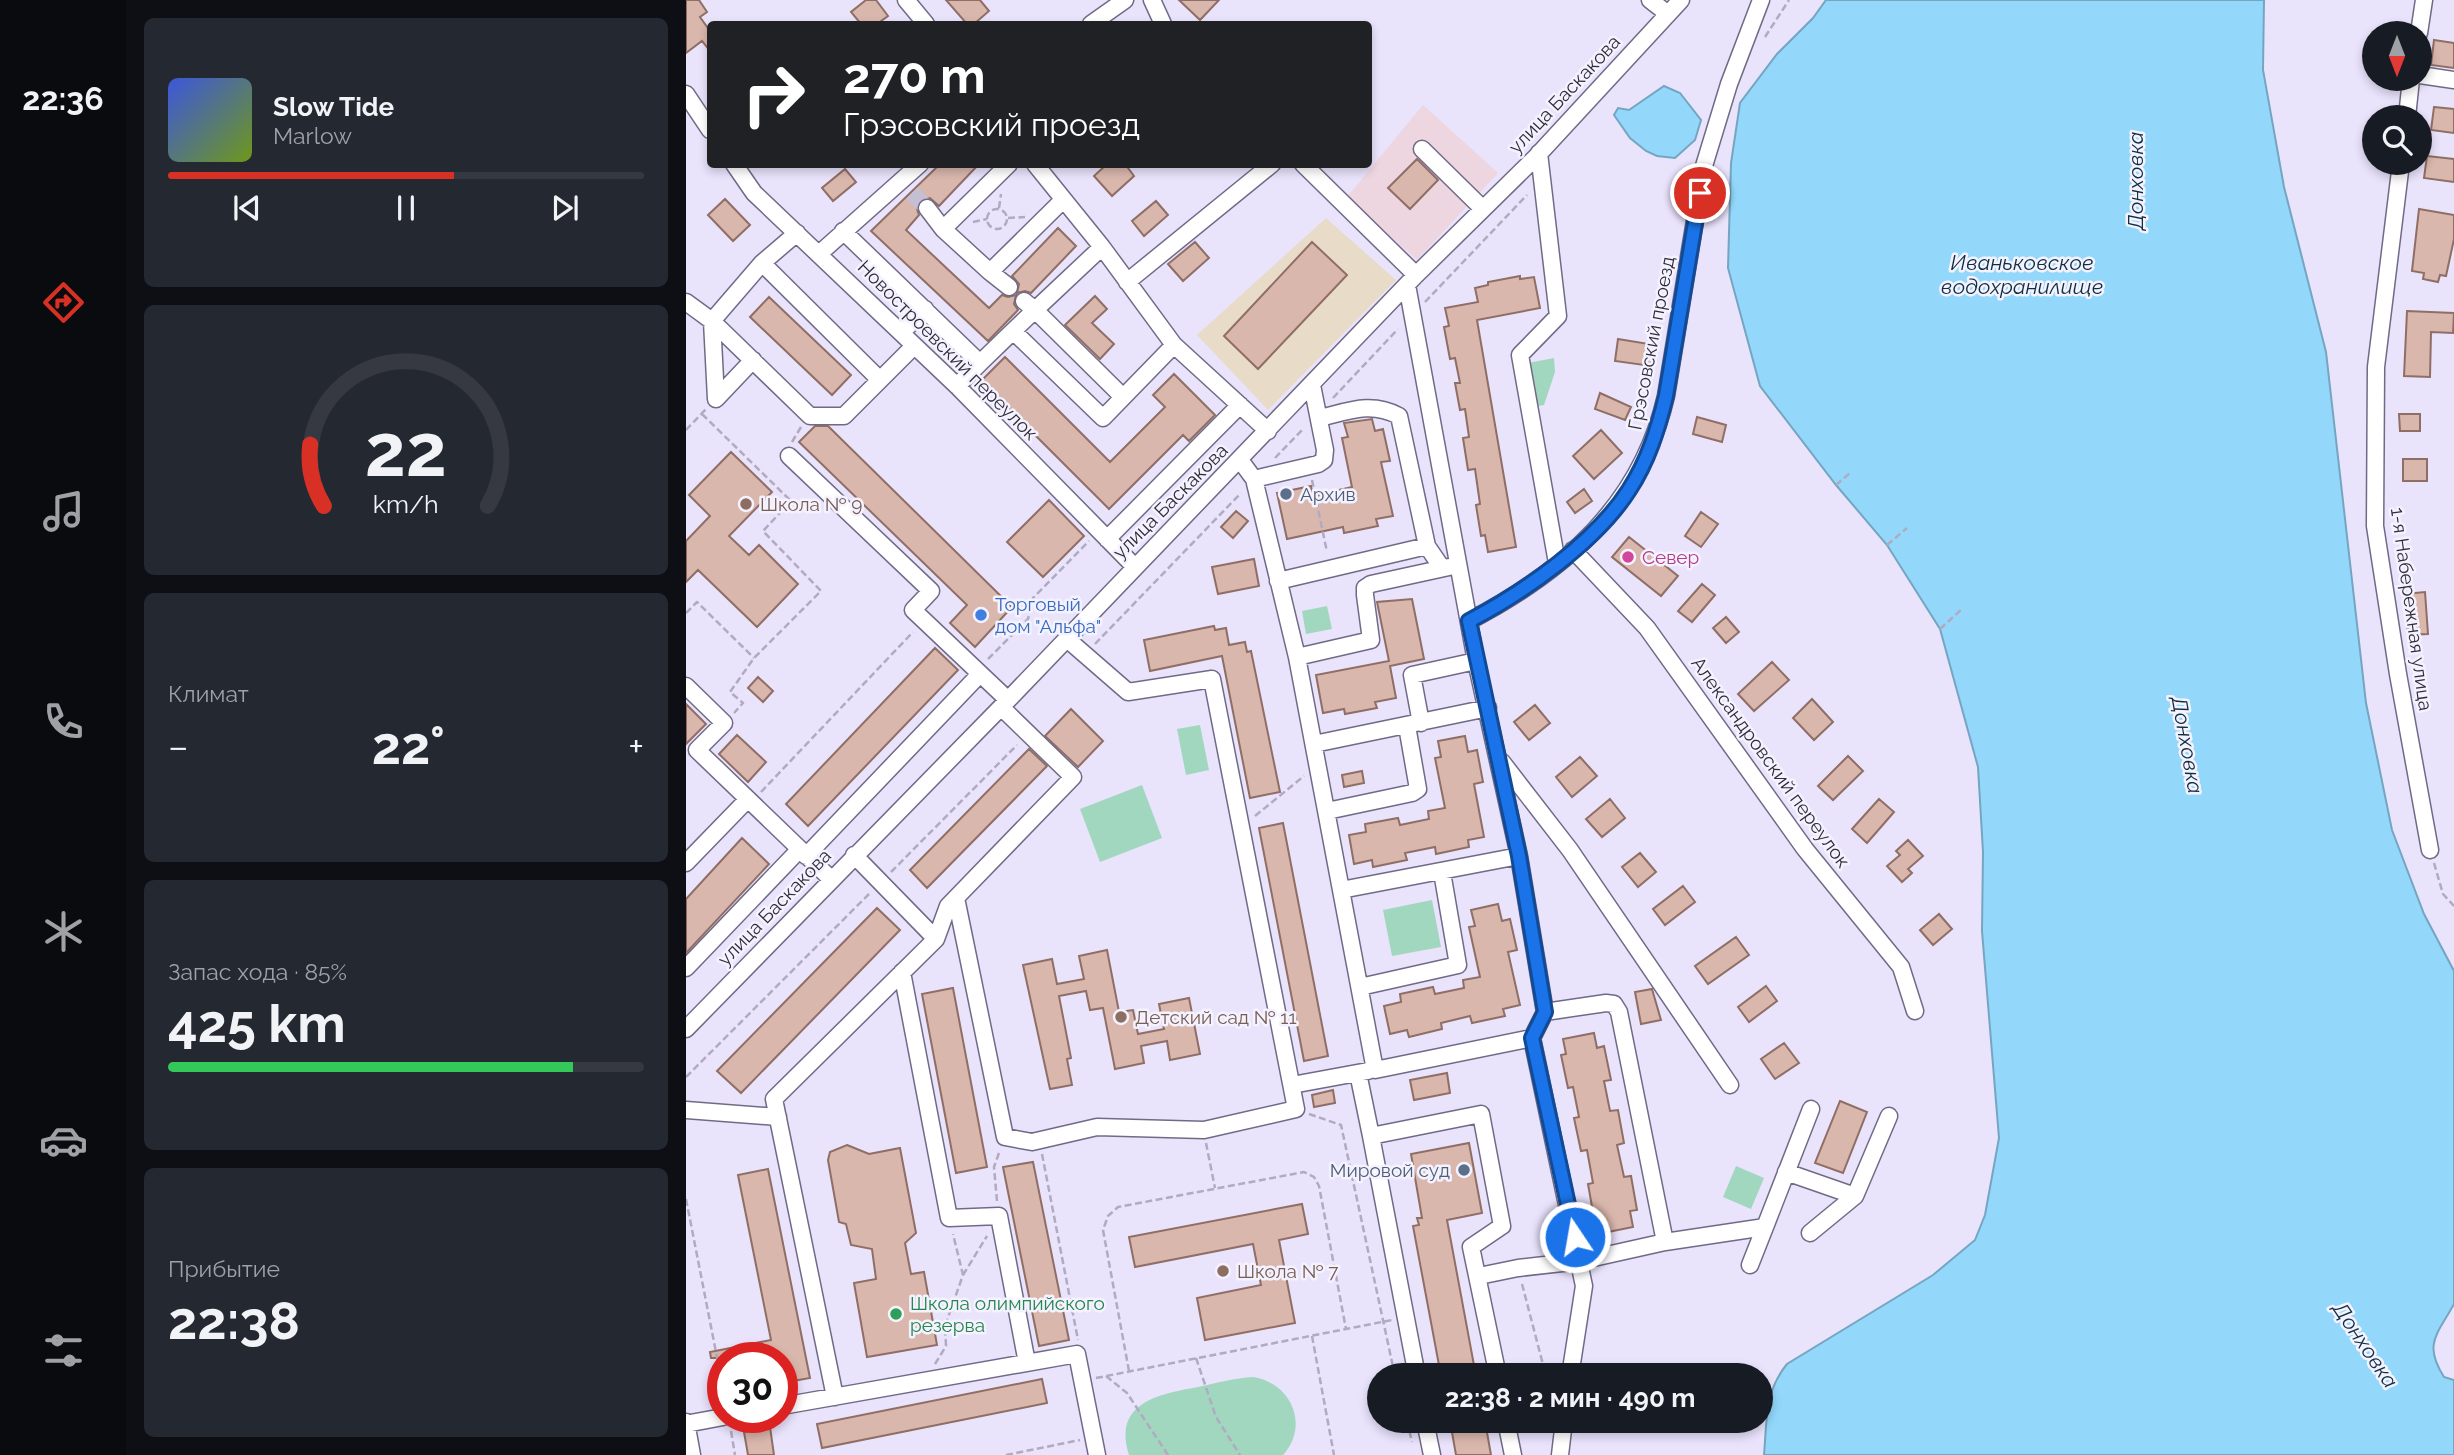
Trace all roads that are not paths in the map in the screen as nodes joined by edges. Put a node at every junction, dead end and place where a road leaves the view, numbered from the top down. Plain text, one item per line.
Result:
1 (906, 0) edge
2 (1125, 0) edge
3 (1152, 0) edge
4 (1650, 0) edge
5 (1681, 0) edge
6 (1761, 0) edge
7 (2424, 0) edge
8 (1668, 14) junction
9 (924, 21) edge
10 (1095, 21) edge
11 (1162, 21) edge
12 (2421, 21) edge
13 (2432, 77) edge
14 (2454, 80) edge
15 (686, 94) edge
16 (707, 126) edge
17 (1422, 149) dead end
18 (1539, 153) junction
19 (737, 168) edge
20 (918, 168) edge
21 (1003, 168) edge
22 (1038, 168) edge
23 (1267, 168) edge
24 (1307, 168) edge
25 (2400, 175) edge
26 (1063, 200) junction
27 (927, 208) tunnel mouth
28 (1483, 209) junction
29 (943, 229) junction
30 (844, 231) junction
31 (797, 233) junction
32 (1102, 247) junction
33 (820, 253) junction
34 (762, 263) junction
35 (990, 272) junction
36 (1412, 280) junction
37 (1127, 282) junction
38 (1009, 287) dead end
39 (686, 302) edge
40 (1030, 305) junction
41 (925, 309) junction
42 (712, 321) junction
43 (1013, 331) junction
44 (902, 332) junction
45 (1174, 345) junction
46 (914, 346) junction
47 (753, 360) junction
48 (980, 363) junction
49 (880, 380) junction
50 (1312, 385) junction
51 (957, 386) junction
52 (1123, 397) junction
53 (1240, 405) junction
54 (1320, 418) junction
55 (1268, 431) junction
56 (1435, 438) junction
57 (1405, 444) junction
58 (789, 456) road end
59 (1240, 460) junction
60 (1254, 479) junction
61 (1103, 535) junction
62 (1427, 546) junction
63 (1573, 550) junction
64 (1557, 563) junction
65 (1133, 566) junction
66 (1450, 566) junction
67 (1278, 581) junction
68 (1469, 621) junction
69 (1067, 639) junction
70 (1297, 657) junction
71 (1476, 661) junction
72 (980, 674) junction
73 (686, 686) edge
74 (1004, 704) junction
75 (1488, 708) junction
76 (1415, 724) junction
77 (1314, 744) junction
78 (692, 755) edge
79 (1498, 757) junction
80 (750, 801) junction
81 (1327, 811) junction
82 (2430, 850) road end
83 (803, 852) junction
84 (854, 855) junction
85 (1519, 856) junction
86 (686, 863) edge
87 (1442, 872) junction
88 (831, 879) junction
89 (1341, 890) junction
90 (956, 898) junction
91 (936, 939) junction
92 (686, 968) edge
93 (902, 972) junction
94 (1360, 987) junction
95 (1915, 1011) dead end
96 (1545, 1012) junction
97 (686, 1029) edge
98 (1532, 1038) junction
99 (1375, 1070) junction
100 (1358, 1073) junction
101 (1292, 1085) junction
102 (1730, 1085) dead end
103 (1811, 1109) dead end
104 (686, 1110) edge
105 (1889, 1116) dead end
106 (778, 1117) junction
107 (1371, 1136) junction
108 (1786, 1172) junction
109 (1855, 1196) junction
110 (1765, 1227) junction
111 (1810, 1233) dead end
112 (1665, 1242) junction
113 (1580, 1261) junction
114 (1750, 1265) dead end
115 (1479, 1276) junction
116 (1027, 1363) junction
117 (1415, 1363) edge
118 (1496, 1363) edge
119 (1572, 1363) edge
120 (835, 1397) junction
121 (798, 1403) edge
122 (686, 1423) edge
123 (707, 1423) edge
124 (1427, 1433) edge
125 (1508, 1433) edge
126 (1563, 1433) edge
127 (692, 1455) edge
128 (1097, 1455) edge
129 (1432, 1455) edge
130 (1513, 1455) edge
131 (1560, 1455) edge

1 - 9 street
2 - 10 street
3 - 11 street
4 - 8 street
5 - 8 street, улица Баскакова
6 - 63 street, Грэсовский проезд
7 - 12 street
8 - 18 street, улица Баскакова
13 - 14 street
15 - 16 street
17 - 28 street
18 - 28 street, улица Баскакова
18 - 64 street
19 - 31 street, Новостроевский переулок
20 - 30 street
21 - 29 street
22 - 26 street
23 - 37 street
24 - 36 street
25 - 82 street, 1-я Набережная улица
26 - 32 street
26 - 35 street
27 - 29 street
28 - 36 street, улица Баскакова
29 - 35 street
30 - 33 street
30 - 41 street
31 - 33 street, Новостроевский переулок
31 - 34 street
32 - 37 street
32 - 40 street
33 - 44 street, Новостроевский переулок
34 - 42 street
34 - 49 street
35 - 38 street
36 - 50 street, улица Баскакова
36 - 56 street
37 - 45 street
39 - 42 street
40 - 43 street
40 - 52 street
41 - 44 street
41 - 48 street
42 - 47 street
42 - 47 street
43 - 48 street
43 - 52 street
44 - 46 street, Новостроевский переулок
45 - 52 street
45 - 53 street
46 - 49 street
46 - 51 street, Новостроевский переулок
47 - 49 street
48 - 51 street
50 - 54 street
50 - 55 street, улица Баскакова
51 - 61 street, Новостроевский переулок
53 - 55 street
53 - 61 street
54 - 57 street
54 - 60 street
55 - 59 street, улица Баскакова
56 - 57 street
56 - 66 street
57 - 62 street
58 - 72 street
59 - 60 street
59 - 65 street, улица Баскакова
60 - 67 street
61 - 65 street, Новостроевский переулок
62 - 66 street
62 - 67 street
63 - 64 street, Грэсовский проезд
63 - 95 street, Александровский переулок
64 - 68 street, Грэсовский проезд
65 - 69 street, улица Баскакова
66 - 68 street
66 - 70 street
67 - 70 street
68 - 71 street
69 - 74 street, улица Баскакова
69 - 101 street
70 - 77 street
71 - 75 street
71 - 76 street
72 - 74 street
72 - 83 street
73 - 78 street
74 - 84 street, улица Баскакова
74 - 90 street
75 - 76 street
75 - 79 street
76 - 77 street
76 - 81 street
77 - 81 street
78 - 80 street
79 - 85 street
79 - 102 street
80 - 83 street
80 - 86 street
81 - 89 street
83 - 88 street
83 - 92 street
84 - 88 street, улица Баскакова
84 - 91 street
85 - 87 street
85 - 96 street
87 - 89 street
87 - 94 street
88 - 97 street, улица Баскакова
89 - 94 street
90 - 91 street
90 - 101 street
91 - 93 street
93 - 106 street
93 - 116 street
94 - 99 street
96 - 98 street
96 - 112 street
98 - 99 street
98 - 113 street
99 - 100 street
100 - 101 street
100 - 107 street
103 - 108 street
104 - 106 street
105 - 109 street
106 - 120 street
107 - 115 street
107 - 117 street
108 - 109 street
108 - 110 street
109 - 111 street
110 - 112 street
110 - 114 street
112 - 113 street
113 - 115 street
113 - 119 street
115 - 118 street
116 - 120 street
116 - 128 street
120 - 121 street
122 - 123 street
122 - 127 street
124 - 129 street
125 - 130 street
126 - 131 street

